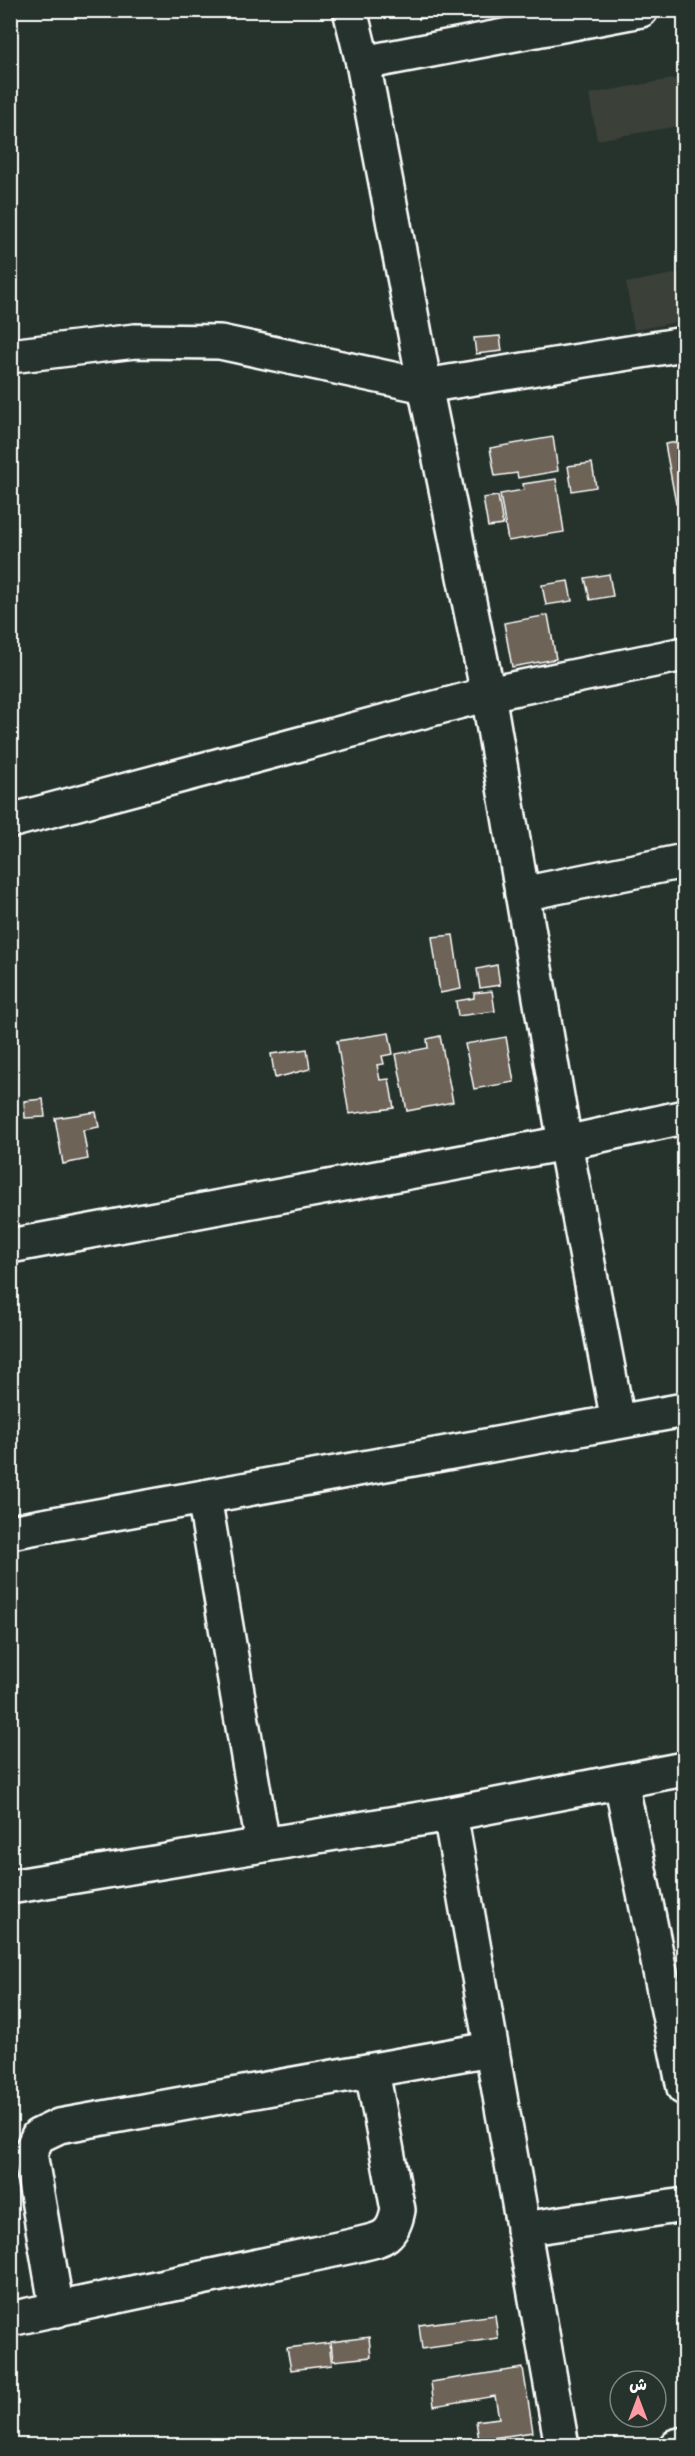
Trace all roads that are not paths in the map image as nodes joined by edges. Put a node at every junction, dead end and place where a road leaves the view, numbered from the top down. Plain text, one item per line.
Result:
1 (350, 10) edge
2 (641, 10) edge
3 (363, 63) junction
4 (684, 344) edge
5 (10, 356) edge
6 (425, 386) junction
7 (684, 654) edge
8 (488, 694) junction
9 (10, 821) edge
10 (684, 861) edge
11 (522, 894) junction
12 (684, 1117) edge
13 (565, 1143) junction
14 (10, 1246) edge
15 (684, 1410) edge
16 (618, 1421) junction
17 (204, 1497) junction
18 (10, 1532) edge
19 (684, 1770) edge
20 (621, 1782) junction
21 (450, 1814) junction
22 (263, 1845) junction
23 (10, 1887) edge
24 (490, 2049) junction
25 (372, 2071) junction
26 (684, 2088) edge
27 (684, 2205) edge
28 (523, 2229) junction
29 (57, 2310) junction
30 (10, 2319) edge
31 (684, 2444) edge
32 (562, 2445) edge
33 (676, 2445) edge

1 - 3 street
2 - 3 street
3 - 6 street
4 - 6 street
5 - 6 street
6 - 8 street
7 - 8 street
8 - 9 street
8 - 11 street
10 - 11 street
11 - 13 street
12 - 13 street
13 - 14 street
13 - 16 street
15 - 16 street
16 - 17 street
17 - 18 street
17 - 22 street
19 - 20 street
20 - 21 street
20 - 26 street
21 - 22 street
21 - 24 street
22 - 23 street
24 - 25 street
24 - 28 street
25 - 29 street
25 - 29 street
27 - 28 street
28 - 32 street
29 - 30 street
31 - 33 street

